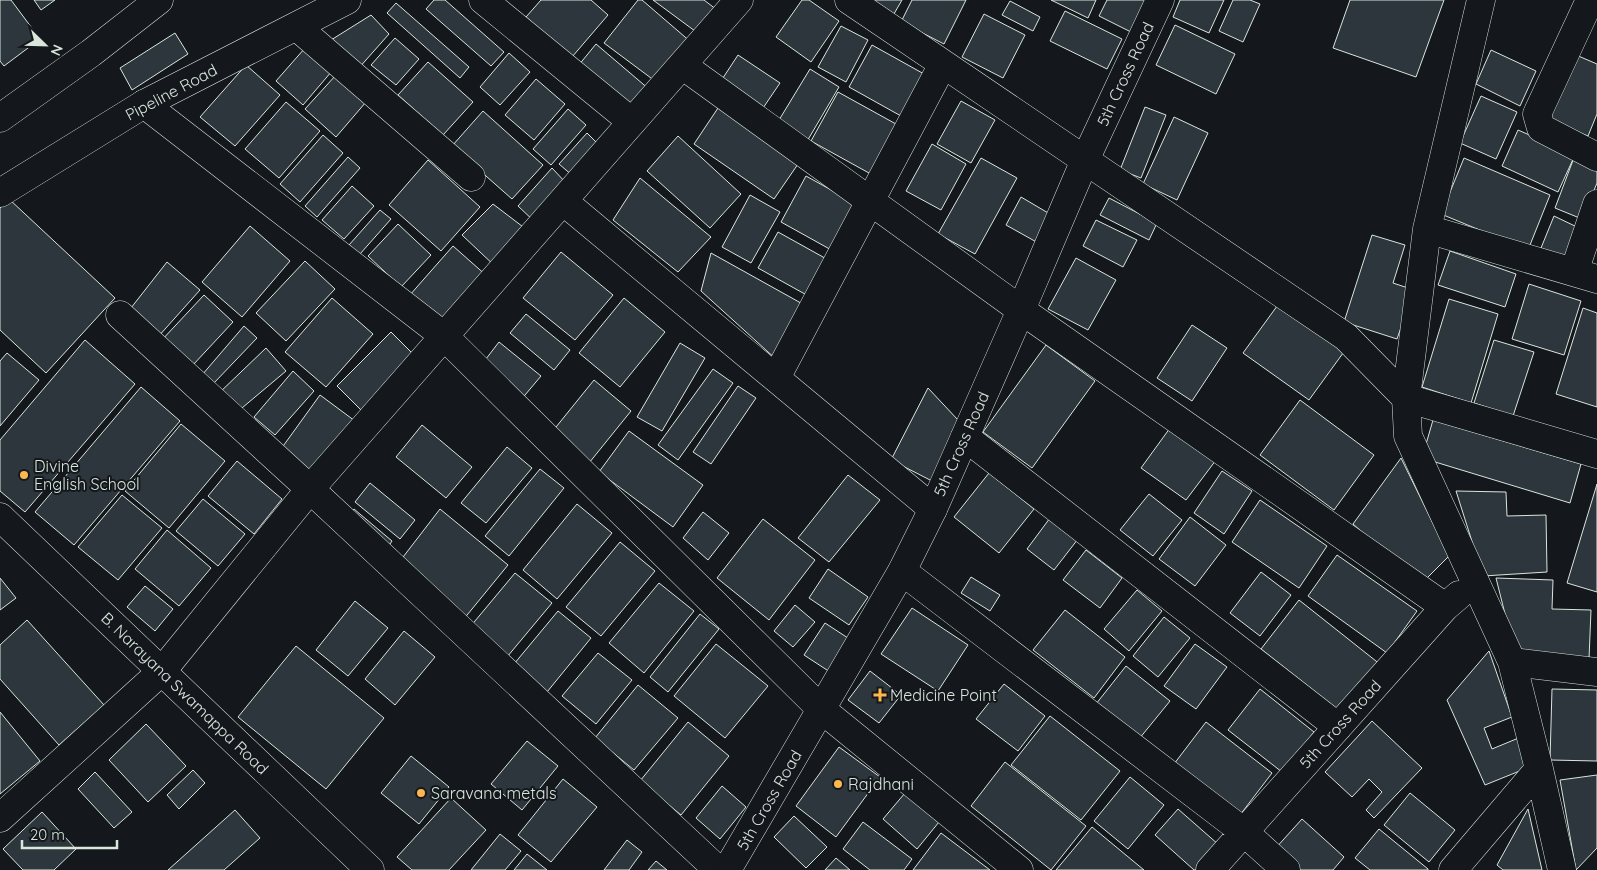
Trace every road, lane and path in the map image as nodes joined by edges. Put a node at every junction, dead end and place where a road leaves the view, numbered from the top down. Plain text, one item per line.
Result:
1 (159, 0) edge
2 (348, 0) edge
3 (483, 0) edge
4 (739, 0) edge
5 (849, 0) edge
6 (1160, 0) edge
7 (1481, 0) edge
8 (1590, 0) edge
9 (297, 27) junction
10 (943, 64) junction
11 (682, 66) junction
12 (144, 104) junction
13 (0, 118) edge
14 (632, 122) junction
15 (1597, 157) edge
16 (1085, 160) junction
17 (471, 177) dead end
18 (0, 192) edge
19 (563, 201) junction
20 (870, 201) junction
21 (1597, 204) edge
22 (1428, 229) junction
23 (1585, 276) edge
24 (1021, 310) junction
25 (120, 315) dead end
26 (444, 336) junction
27 (776, 378) junction
28 (1406, 398) junction
29 (965, 437) junction
30 (1597, 454) edge
31 (310, 489) junction
32 (933, 509) junction
33 (0, 517) edge
34 (902, 571) junction
35 (1474, 582) junction
36 (1445, 607) junction
37 (1512, 662) junction
38 (162, 671) junction
39 (1597, 672) edge
40 (821, 710) junction
41 (1338, 727) junction
42 (1539, 769) junction
43 (0, 818) edge
44 (1244, 832) junction
45 (370, 870) edge
46 (718, 870) edge
47 (727, 870) edge
48 (1019, 870) edge
49 (1210, 870) edge
50 (1286, 870) edge
51 (1453, 870) edge
52 (1562, 870) edge

1 - 13 street
2 - 9 street, Pipeline Road
3 - 14 street
4 - 11 street
5 - 10 street
6 - 16 street, 5th Cross Road
7 - 22 street
8 - 15 street
9 - 12 street, Pipeline Road
9 - 17 street
10 - 16 street
10 - 20 street
11 - 14 street
11 - 20 street
12 - 18 street, Pipeline Road
12 - 26 street
14 - 19 street
16 - 24 street, 5th Cross Road
16 - 28 street
19 - 26 street
19 - 27 street
20 - 24 street
20 - 27 street
21 - 23 street
22 - 23 street
22 - 28 street
24 - 29 street, 5th Cross Road
24 - 36 street
25 - 31 street
26 - 31 street
26 - 40 street
27 - 32 street
28 - 30 street
28 - 35 street
29 - 32 street, 5th Cross Road
29 - 41 street
31 - 38 street
31 - 46 street
32 - 34 street, 5th Cross Road
33 - 38 street, B. Narayana Swamappa Road
34 - 40 street, 5th Cross Road
34 - 44 street
35 - 36 street, 5th Cross Road
35 - 37 street
36 - 41 street, 5th Cross Road
37 - 39 street
37 - 42 street
38 - 43 street
38 - 45 street, B. Narayana Swamappa Road
40 - 47 street, 5th Cross Road
40 - 48 street
41 - 44 street, 5th Cross Road
42 - 51 street
42 - 52 street
44 - 49 street, 5th Cross Road
44 - 50 street

